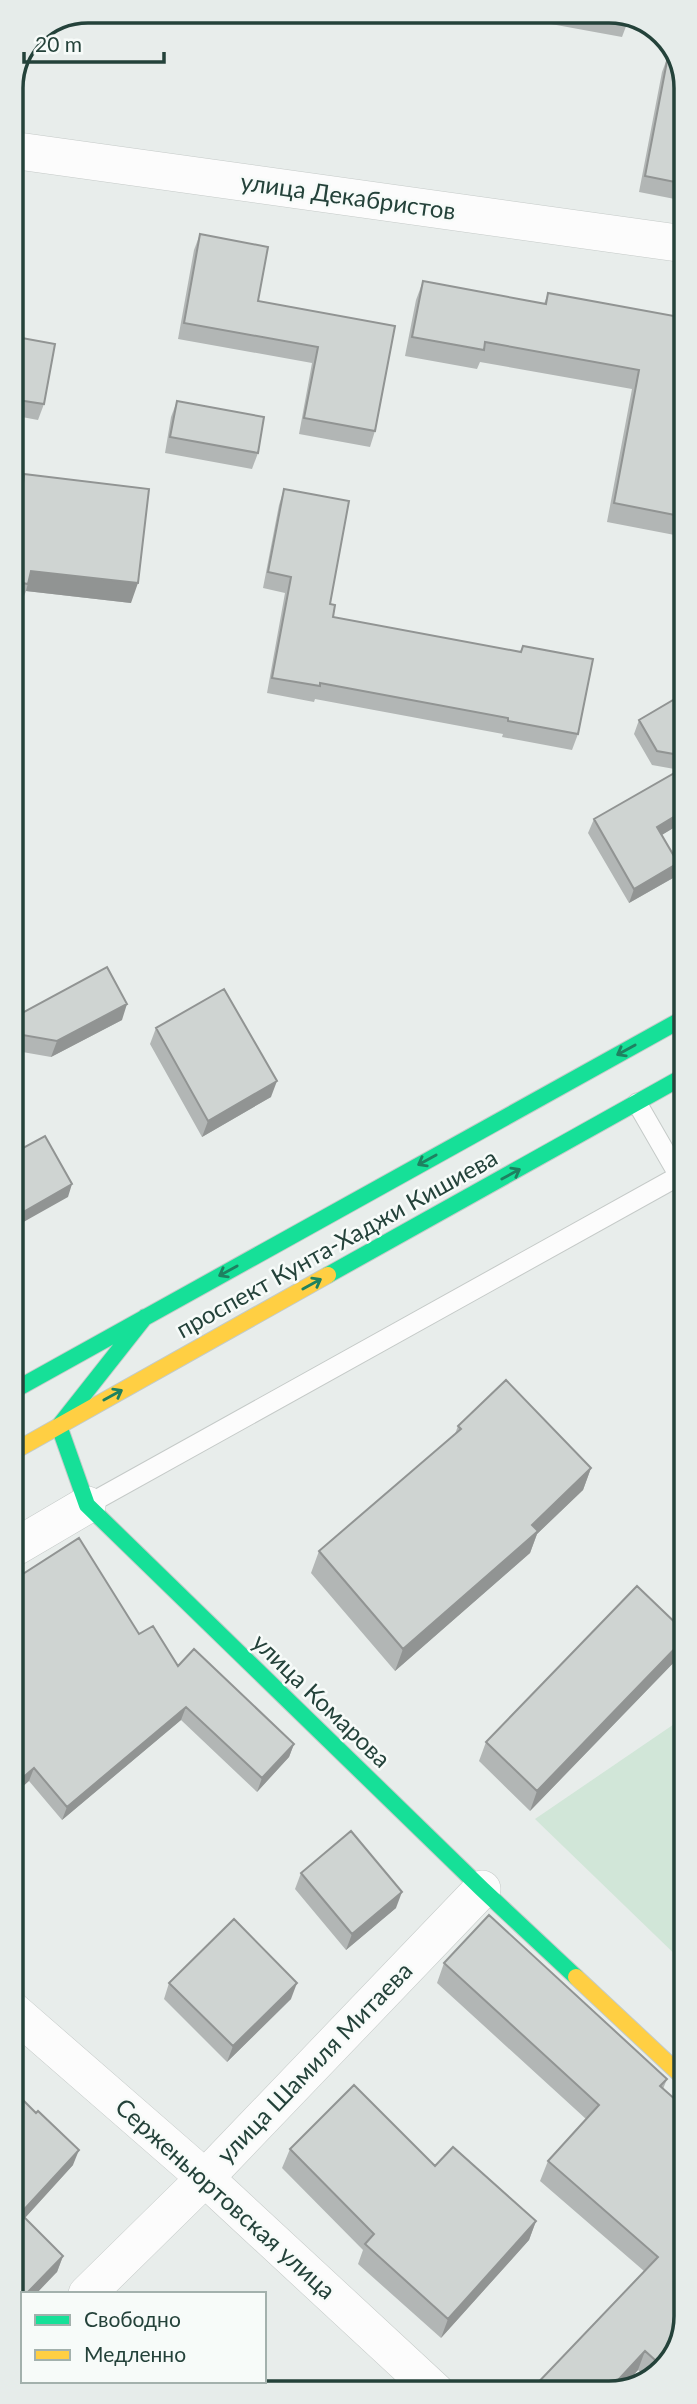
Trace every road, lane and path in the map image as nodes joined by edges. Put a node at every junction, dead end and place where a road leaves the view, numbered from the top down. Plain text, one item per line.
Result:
1 (23, 152) edge
2 (674, 242) edge
3 (674, 1024) edge
4 (674, 1083) edge
5 (637, 1103) junction
6 (674, 1164) edge
7 (674, 1184) edge
8 (145, 1317) junction
9 (23, 1384) edge
10 (59, 1426) junction
11 (23, 1446) edge
12 (87, 1506) junction
13 (23, 1543) edge
14 (482, 1889) junction
15 (23, 2020) edge
16 (674, 2069) edge
17 (205, 2178) junction
18 (89, 2292) edge
19 (424, 2381) edge

1 - 2 street, улица Декабристов
3 -> 8 main road, проспект Кунта-Хаджи Кишиева
4 - 5 main road, проспект Кунта-Хаджи Кишиева
5 - 6 lane
10 -> 5 main road, проспект Кунта-Хаджи Кишиева
7 - 12 lane
8 - 9 main road, проспект Кунта-Хаджи Кишиева
8 - 10 main road
10 - 11 main road, проспект Кунта-Хаджи Кишиева
10 - 12 main road, улица Комарова
12 - 13 street
12 - 14 main road, улица Комарова
14 - 16 main road, улица Комарова
14 - 17 street, улица Шамиля Митаева
15 - 17 street, Серженьюртовская улица
17 - 18 street, улица Шамиля Митаева
17 - 19 street, Серженьюртовская улица

